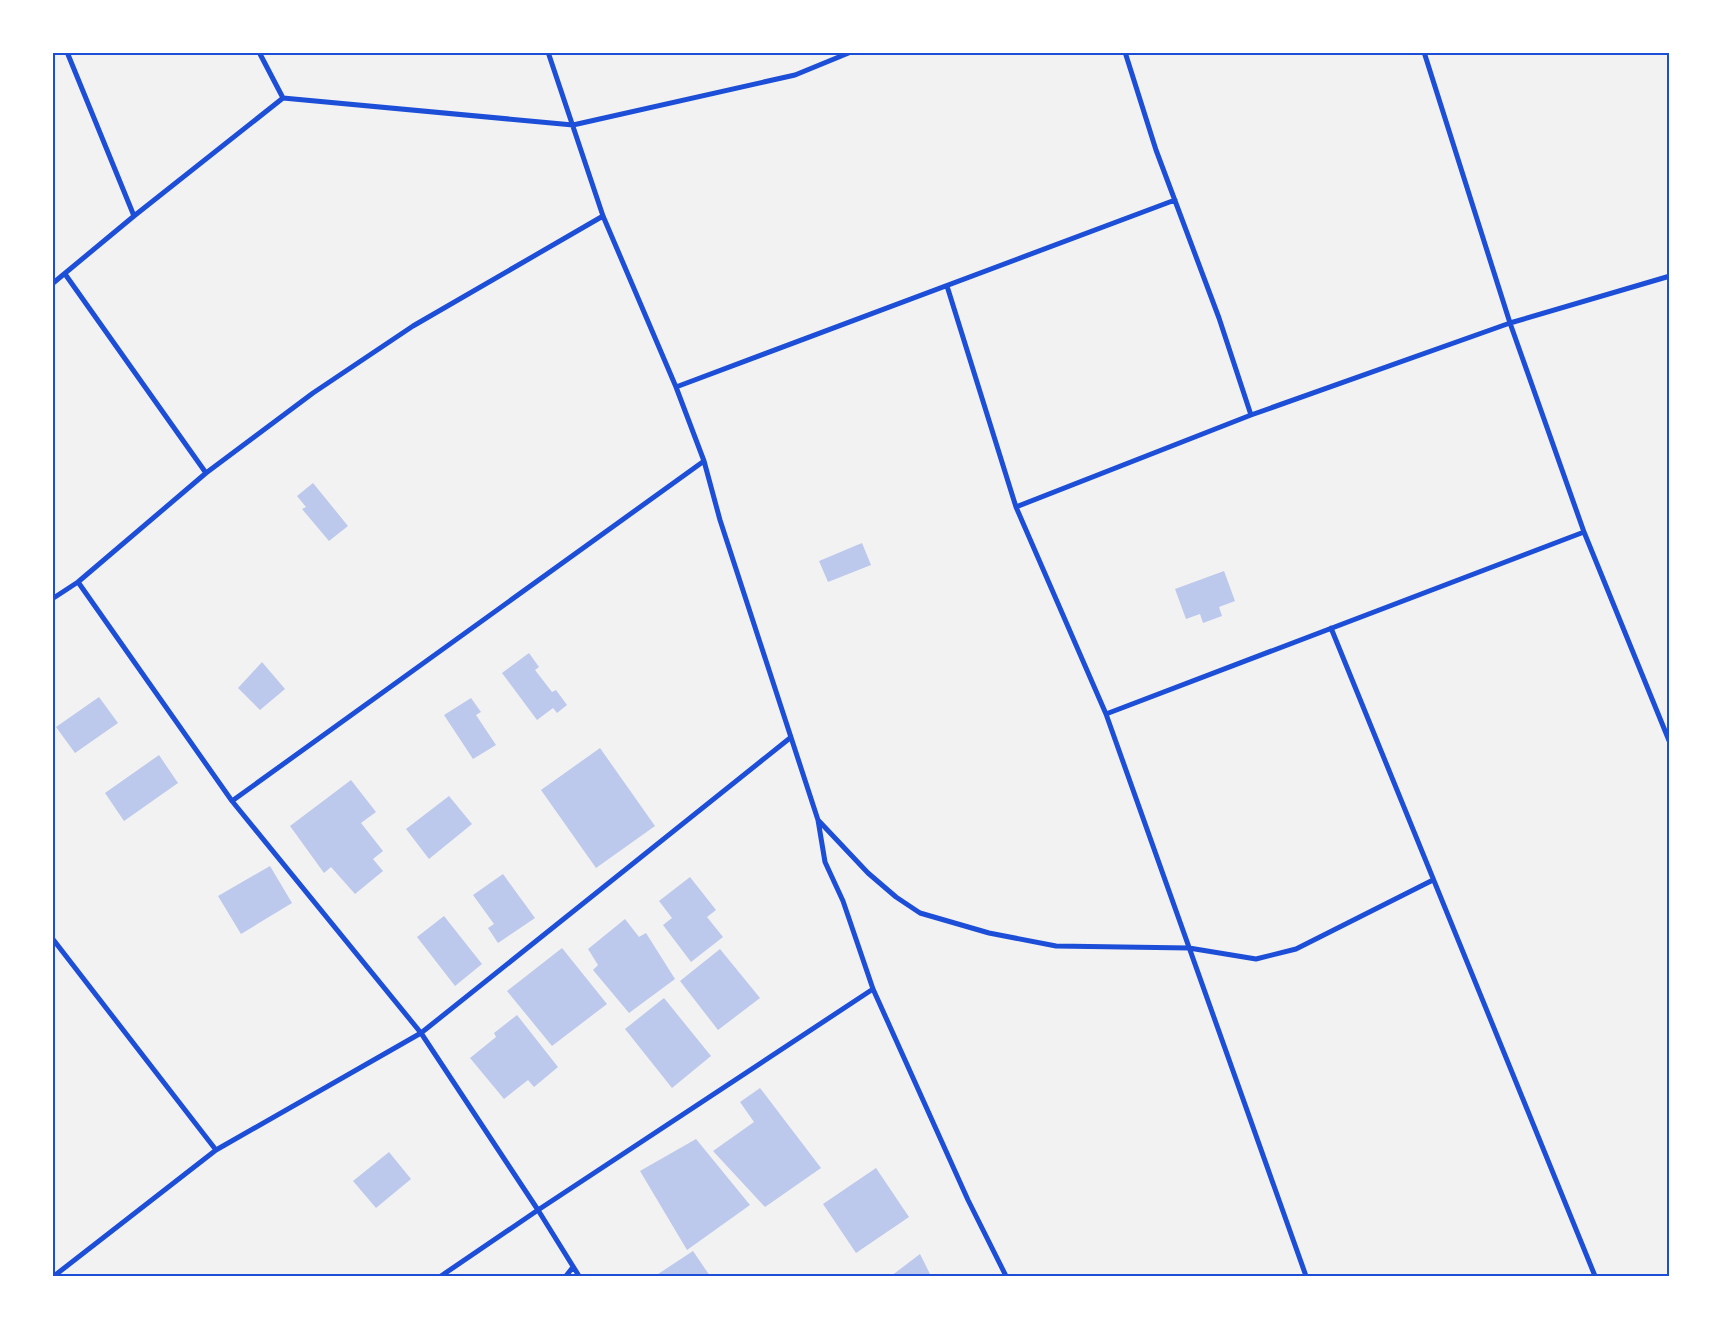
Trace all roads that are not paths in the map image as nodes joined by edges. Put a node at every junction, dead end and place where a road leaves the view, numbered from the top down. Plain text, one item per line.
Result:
1 (67, 52) edge
2 (260, 52) edge
3 (548, 52) edge
4 (851, 52) edge
5 (1125, 52) edge
6 (1424, 52) edge
7 (282, 98) junction
8 (573, 125) junction
9 (1175, 200) junction
10 (134, 216) junction
11 (602, 216) junction
12 (65, 274) junction
13 (1670, 276) edge
14 (52, 284) edge
15 (947, 286) junction
16 (1510, 323) junction
17 (676, 387) junction
18 (1250, 415) junction
19 (704, 461) junction
20 (206, 473) junction
21 (1016, 507) junction
22 (1584, 532) junction
23 (78, 582) junction
24 (52, 599) edge
25 (1331, 628) junction
26 (1106, 714) junction
27 (790, 738) junction
28 (1670, 742) edge
29 (232, 801) junction
30 (818, 820) junction
31 (1433, 880) junction
32 (52, 938) edge
33 (1189, 948) junction
34 (873, 989) junction
35 (421, 1033) junction
36 (216, 1150) junction
37 (538, 1210) junction
38 (573, 1267) junction
39 (54, 1276) edge
40 (441, 1276) edge
41 (566, 1276) edge
42 (578, 1276) edge
43 (1006, 1276) edge
44 (1306, 1276) edge
45 (1595, 1276) edge

1 - 10 street
2 - 7 street
3 - 8 street
4 - 8 street
5 - 9 street
6 - 16 street
7 - 8 street
7 - 10 street
8 - 11 street
9 - 15 street
9 - 18 street
10 - 12 street
11 - 17 street
11 - 20 street
12 - 14 street
12 - 20 street
13 - 16 street
15 - 17 street
15 - 21 street
16 - 18 street
16 - 22 street
17 - 19 street
18 - 21 street
19 - 27 street
19 - 29 street
20 - 23 street
21 - 26 street
22 - 25 street
22 - 28 street
23 - 24 street
23 - 29 street
25 - 26 street
25 - 31 street
26 - 33 street
27 - 30 street
27 - 35 street
29 - 35 street
30 - 33 street
30 - 34 street
31 - 33 street
31 - 45 street
32 - 36 street
33 - 44 street
34 - 37 street
34 - 43 street
35 - 36 street
35 - 37 street
36 - 39 street
37 - 38 street
37 - 40 street
38 - 41 street
38 - 42 street

